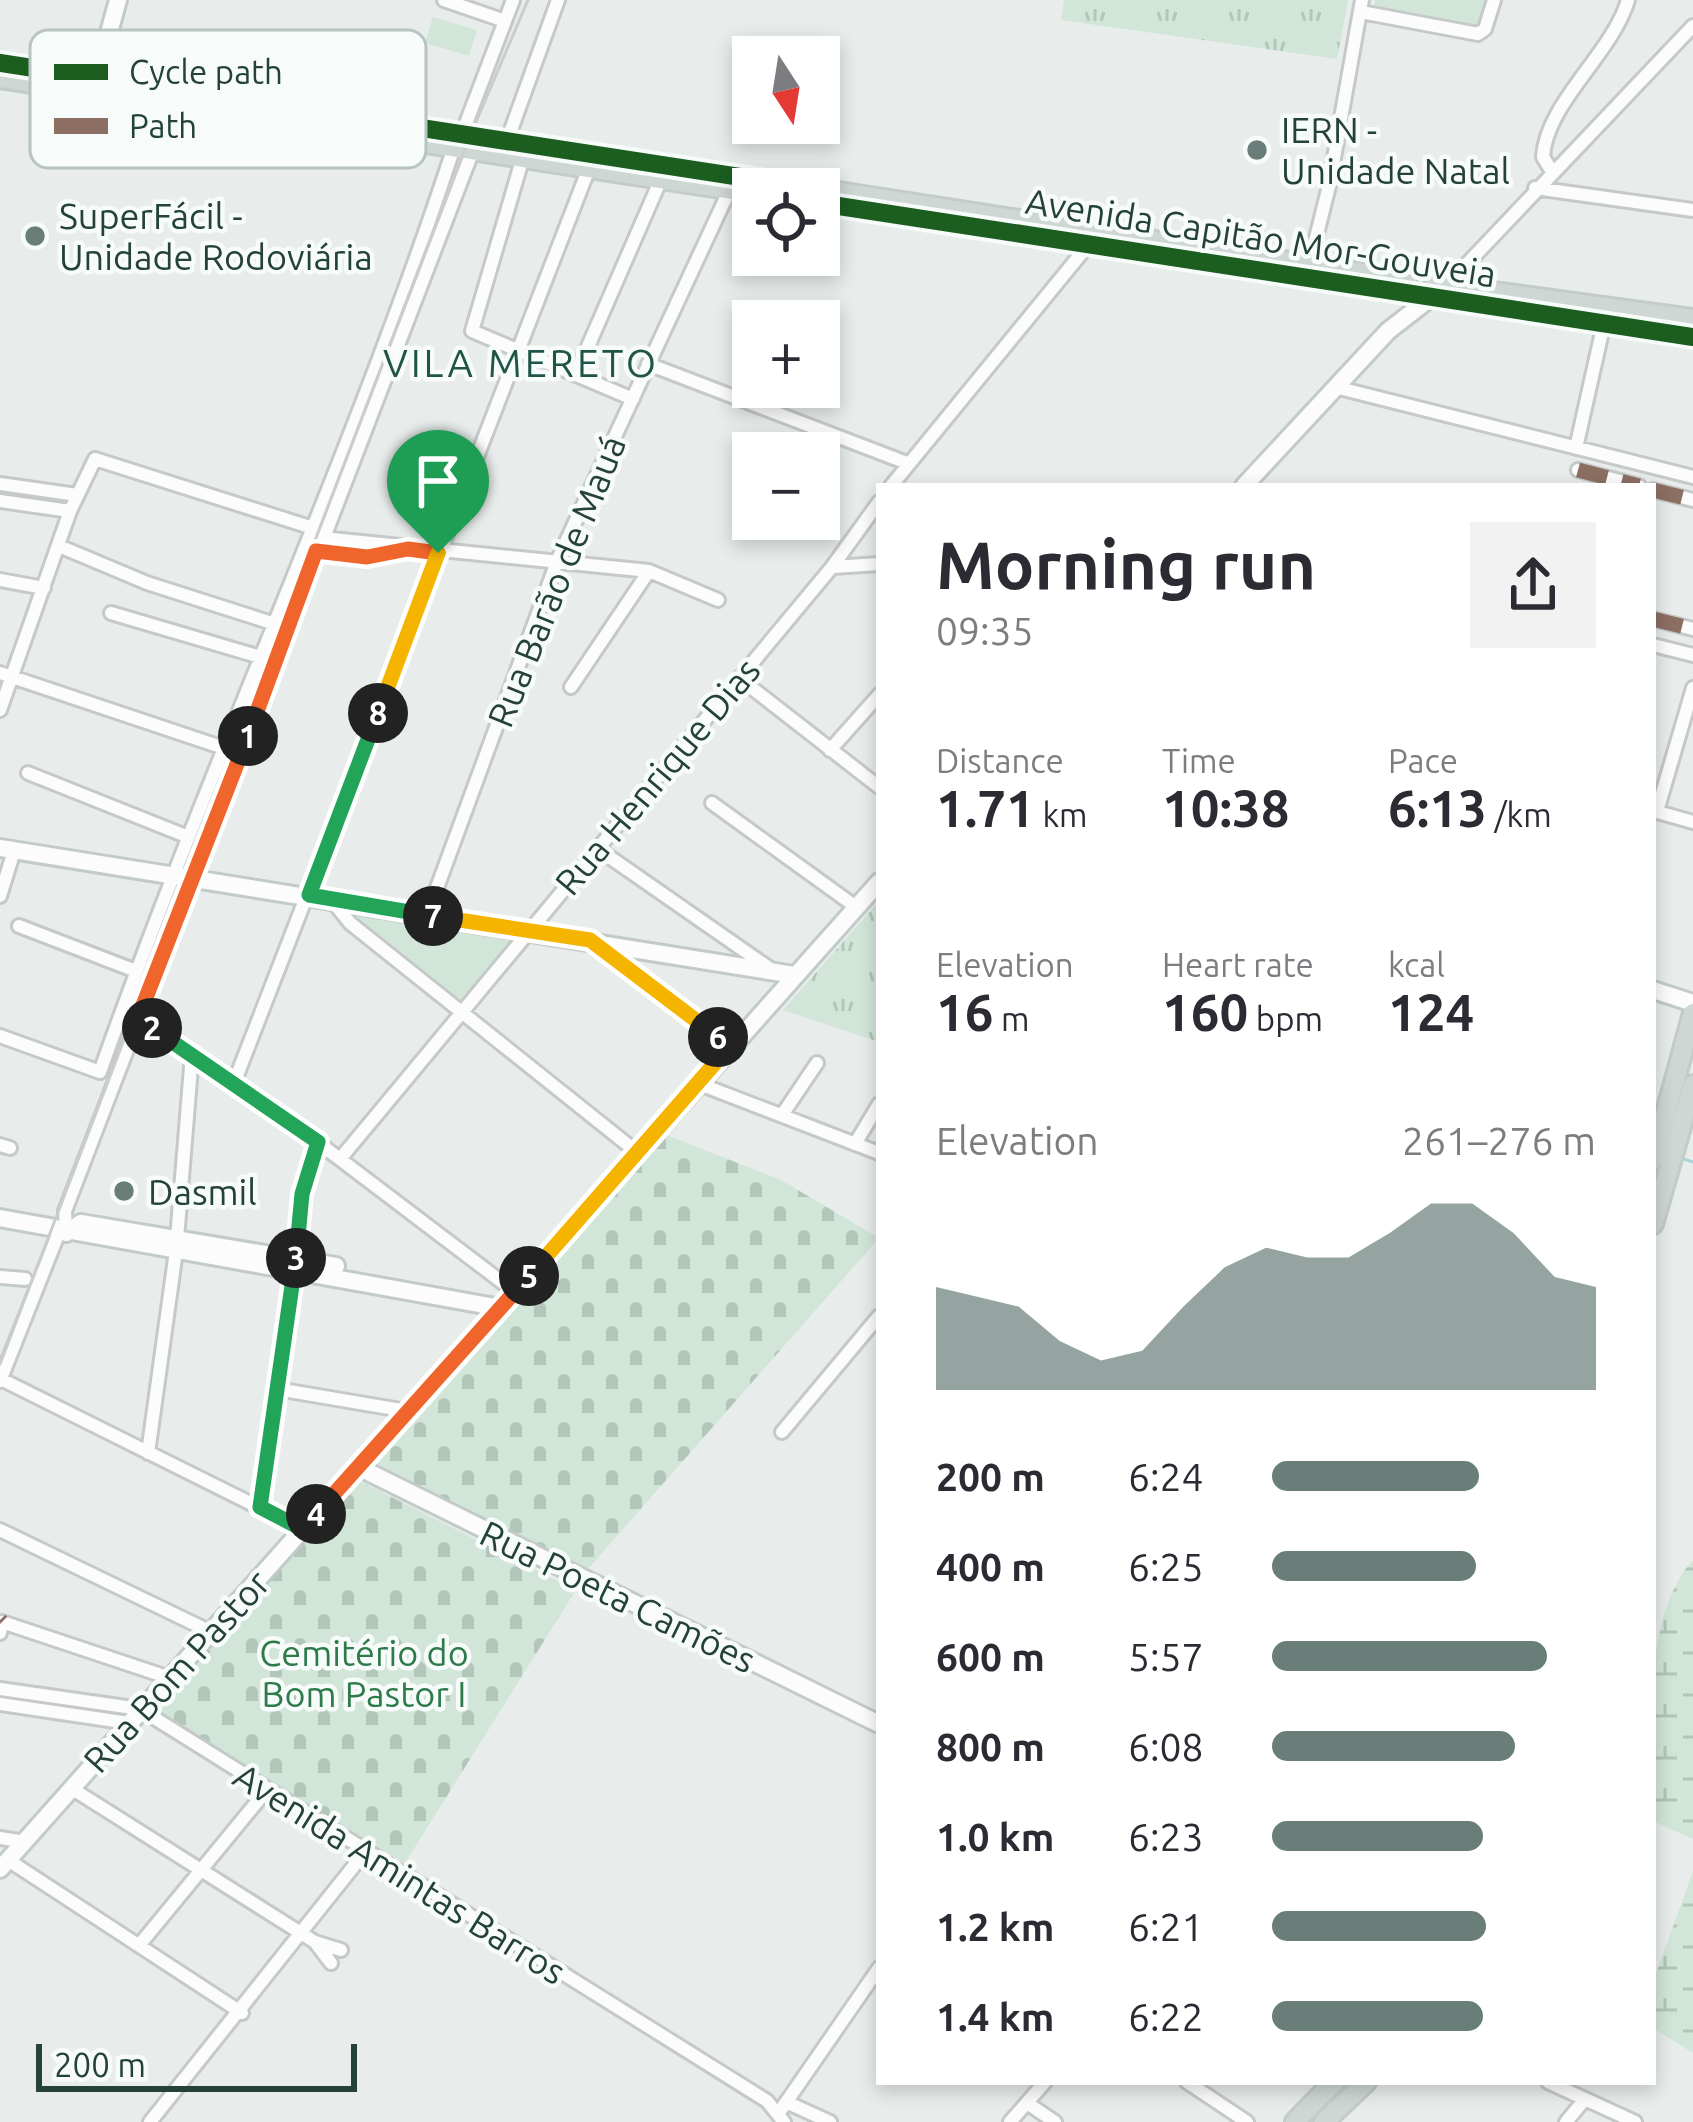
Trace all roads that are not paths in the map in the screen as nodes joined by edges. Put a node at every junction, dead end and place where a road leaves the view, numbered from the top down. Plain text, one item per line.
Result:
1 (118, 0) edge
2 (444, 0) edge
3 (513, 0) edge
4 (558, 0) edge
5 (1494, 0) edge
6 (1628, 0) edge
7 (1362, 6) edge
8 (505, 21) junction
9 (1693, 26) edge
10 (109, 30) edge
11 (0, 63) edge
12 (30, 70) edge
13 (0, 78) edge
14 (30, 80) edge
15 (426, 138) edge
16 (507, 141) junction
17 (463, 144) junction
18 (523, 158) junction
19 (579, 161) junction
20 (1551, 170) junction
21 (661, 178) junction
22 (732, 179) edge
23 (1535, 188) junction
24 (730, 189) joint
25 (840, 193) edge
26 (840, 206) edge
27 (1693, 210) edge
28 (1089, 244) junction
29 (1182, 252) junction
30 (1309, 266) junction
31 (1439, 291) junction
32 (1693, 319) edge
33 (1604, 323) junction
34 (1693, 337) edge
35 (519, 352) junction
36 (648, 364) junction
37 (576, 374) junction
38 (1335, 387) junction
39 (632, 399) junction
40 (1576, 448) junction
41 (908, 463) junction
42 (1578, 470) dead end
43 (1693, 477) edge
44 (893, 483) edge
45 (1247, 483) edge
46 (1628, 483) edge
47 (0, 484) edge
48 (1656, 491) edge
49 (77, 495) junction
50 (1693, 500) edge
51 (0, 501) edge
52 (876, 506) edge
53 (70, 511) junction
54 (317, 539) junction
55 (59, 546) junction
56 (438, 553) junction
57 (558, 559) junction
58 (876, 564) edge
59 (832, 567) junction
60 (649, 572) junction
61 (0, 580) edge
62 (44, 588) junction
63 (718, 600) dead end
64 (111, 613) dead end
65 (1656, 620) edge
66 (275, 624) junction
67 (1693, 629) edge
68 (1656, 648) edge
69 (1693, 655) edge
70 (264, 658) junction
71 (7, 674) edge
72 (739, 678) junction
73 (571, 687) dead end
74 (1693, 688) edge
75 (876, 702) edge
76 (0, 710) edge
77 (226, 748) junction
78 (830, 750) junction
79 (28, 773) dead end
80 (876, 785) edge
81 (712, 803) dead end
82 (1656, 808) edge
83 (1656, 811) edge
84 (1693, 822) edge
85 (186, 836) junction
86 (598, 849) junction
87 (7, 850) edge
88 (171, 876) junction
89 (194, 879) junction
90 (876, 885) edge
91 (309, 895) junction
92 (0, 896) edge
93 (331, 898) junction
94 (856, 907) junction
95 (427, 915) junction
96 (19, 926) dead end
97 (528, 931) junction
98 (590, 940) junction
99 (136, 971) junction
100 (773, 971) junction
101 (794, 975) junction
102 (1656, 991) edge
103 (1693, 1003) edge
104 (461, 1010) junction
105 (1693, 1013) edge
106 (138, 1018) junction
107 (0, 1036) edge
108 (730, 1046) junction
109 (192, 1055) junction
110 (817, 1063) dead end
111 (234, 1083) junction
112 (698, 1083) junction
113 (1693, 1085) edge
114 (876, 1109) edge
115 (782, 1115) junction
116 (318, 1142) junction
117 (855, 1144) junction
118 (1656, 1149) edge
119 (638, 1153) junction
120 (876, 1153) edge
121 (340, 1159) junction
122 (1656, 1214) edge
123 (0, 1218) edge
124 (77, 1230) junction
125 (175, 1245) junction
126 (295, 1263) junction
127 (0, 1276) edge
128 (25, 1279) dead end
129 (508, 1300) junction
130 (876, 1320) edge
131 (1, 1381) edge
132 (278, 1389) junction
133 (407, 1411) junction
134 (782, 1432) dead end
135 (148, 1453) junction
136 (358, 1467) junction
137 (260, 1507) junction
138 (0, 1529) edge
139 (302, 1529) junction
140 (1, 1627) edge
141 (212, 1632) junction
142 (170, 1678) junction
143 (0, 1689) edge
144 (0, 1704) edge
145 (134, 1716) junction
146 (876, 1723) edge
147 (71, 1788) junction
148 (266, 1791) junction
149 (0, 1838) edge
150 (25, 1842) junction
151 (365, 1852) junction
152 (4, 1865) edge
153 (201, 1871) junction
154 (310, 1937) junction
155 (141, 1943) junction
156 (341, 1950) dead end
157 (331, 1963) dead end
158 (876, 1972) edge
159 (242, 2013) junction
160 (1042, 2085) edge
161 (1191, 2085) edge
162 (1331, 2085) edge
163 (1363, 2085) edge
164 (1555, 2085) edge
165 (1585, 2099) junction
166 (1027, 2103) junction
167 (783, 2112) edge
168 (150, 2122) edge
169 (830, 2122) edge
170 (1010, 2122) edge
171 (1055, 2122) edge
172 (1247, 2122) edge
173 (1294, 2122) edge
174 (1324, 2122) edge
175 (1566, 2122) edge
176 (1635, 2122) edge

1 - 10 main road
2 - 8 street
3 - 8 street
4 - 16 street
5 - 7 street
6 - 20 street
7 - 30 street
8 - 17 street
9 - 20 street
11 - 12 main road, Avenida Capitão Mor-Gouveia
13 - 14 main road, Avenida Capitão Mor-Gouveia
15 - 17 main road, Avenida Capitão Mor-Gouveia
16 - 17 main road, Avenida Capitão Mor-Gouveia
16 - 19 main road, Avenida Capitão Mor-Gouveia
17 - 18 main road, Avenida Capitão Mor-Gouveia
17 - 54 street
18 - 19 main road, Avenida Capitão Mor-Gouveia
18 - 35 street
19 - 21 main road, Avenida Capitão Mor-Gouveia
19 - 22 main road, Avenida Capitão Mor-Gouveia
19 - 35 street
20 - 23 street
21 - 24 main road, Avenida Capitão Mor-Gouveia
21 - 37 street
23 - 27 street
23 - 31 street
24 - 36 street, Rua Barão de Mauá
25 - 29 main road, Avenida Capitão Mor-Gouveia
26 - 28 main road, Avenida Capitão Mor-Gouveia
28 - 29 main road, Avenida Capitão Mor-Gouveia
28 - 41 street
29 - 30 main road, Avenida Capitão Mor-Gouveia
29 - 31 main road, Avenida Capitão Mor-Gouveia
30 - 31 main road, Avenida Capitão Mor-Gouveia
31 - 32 main road, Avenida Capitão Mor-Gouveia
31 - 33 main road, Avenida Capitão Mor-Gouveia
31 - 38 main road
33 - 34 main road, Avenida Capitão Mor-Gouveia
33 - 40 street
35 - 37 street
35 - 56 street
36 - 39 street, Rua Barão de Mauá
36 - 41 street
37 - 39 street
38 - 40 street
38 - 45 main road
39 - 57 street, Rua Barão de Mauá
40 - 43 street
41 - 44 street
42 - 46 street
47 - 49 street
48 - 50 street
49 - 53 street
49 - 54 street
51 - 53 street
52 - 59 street, Rua Henrique Dias
53 - 55 street
54 - 56 street
54 - 66 street
54 - 89 street
55 - 62 street
55 - 66 street
56 - 57 street
56 - 91 street
57 - 60 street
57 - 95 street, Rua Barão de Mauá
58 - 59 street
59 - 72 street, Rua Henrique Dias
60 - 63 street
60 - 73 street
61 - 62 street
62 - 71 street
64 - 70 street
65 - 67 street
66 - 70 street
68 - 69 street
70 - 77 street
71 - 76 street
71 - 77 street
72 - 78 street
72 - 86 street, Rua Henrique Dias
74 - 82 street
75 - 78 street
77 - 85 street
78 - 80 street
79 - 85 street
81 - 94 street
83 - 84 street
85 - 88 street
86 - 97 street, Rua Henrique Dias
86 - 100 street
87 - 88 main road
87 - 92 street
88 - 89 main road
88 - 99 street
89 - 91 main road
89 - 106 street
90 - 94 main road, Rua Bom Pastor
91 - 93 main road
91 - 111 street
93 - 95 main road
93 - 104 street
94 - 101 main road, Rua Bom Pastor
95 - 97 main road
96 - 99 street
97 - 98 main road
97 - 104 street, Rua Henrique Dias
98 - 100 main road
98 - 108 street
99 - 107 street
100 - 101 main road
101 - 108 main road, Rua Bom Pastor
102 - 103 main road
104 - 119 street
104 - 121 street, Rua Henrique Dias
105 - 118 main road
106 - 109 street
106 - 124 street
108 - 112 main road, Rua Bom Pastor
109 - 111 street
109 - 125 street
110 - 115 street
111 - 116 street
112 - 115 street
112 - 119 main road, Rua Bom Pastor
113 - 122 main road
114 - 117 street
115 - 117 street
116 - 121 street
116 - 126 street
117 - 120 street
119 - 129 main road, Rua Bom Pastor
121 - 129 street
123 - 124 main road
124 - 125 main road
124 - 131 street
125 - 126 main road
125 - 135 street
126 - 129 main road
126 - 132 street
127 - 128 street
129 - 133 main road, Rua Bom Pastor
130 - 134 street
131 - 135 street
132 - 133 street
132 - 137 street
133 - 136 main road, Rua Bom Pastor
135 - 137 street
136 - 139 main road, Rua Bom Pastor
136 - 146 main road, Rua Poeta Camões
137 - 139 street
138 - 141 street
139 - 141 main road, Rua Bom Pastor
140 - 142 street
141 - 142 main road, Rua Bom Pastor
142 - 145 main road, Rua Bom Pastor
143 - 145 street, Avenida Amintas Barros
144 - 145 street, Avenida Amintas Barros
145 - 147 main road, Rua Bom Pastor
145 - 148 street, Avenida Amintas Barros
147 - 150 main road, Rua Bom Pastor
147 - 153 street
148 - 151 street, Avenida Amintas Barros
148 - 153 street
149 - 150 street
150 - 152 main road, Rua Bom Pastor
151 - 154 street
151 - 167 street, Avenida Amintas Barros
152 - 155 street
153 - 154 street
153 - 155 street
154 - 156 street
154 - 157 street
154 - 159 street
155 - 159 street
158 - 167 street
159 - 168 street
160 - 166 street
161 - 172 street
162 - 173 main road
163 - 174 main road
164 - 165 street
165 - 175 street
165 - 176 street
166 - 170 street
166 - 171 street
167 - 169 street, Avenida Amintas Barros

